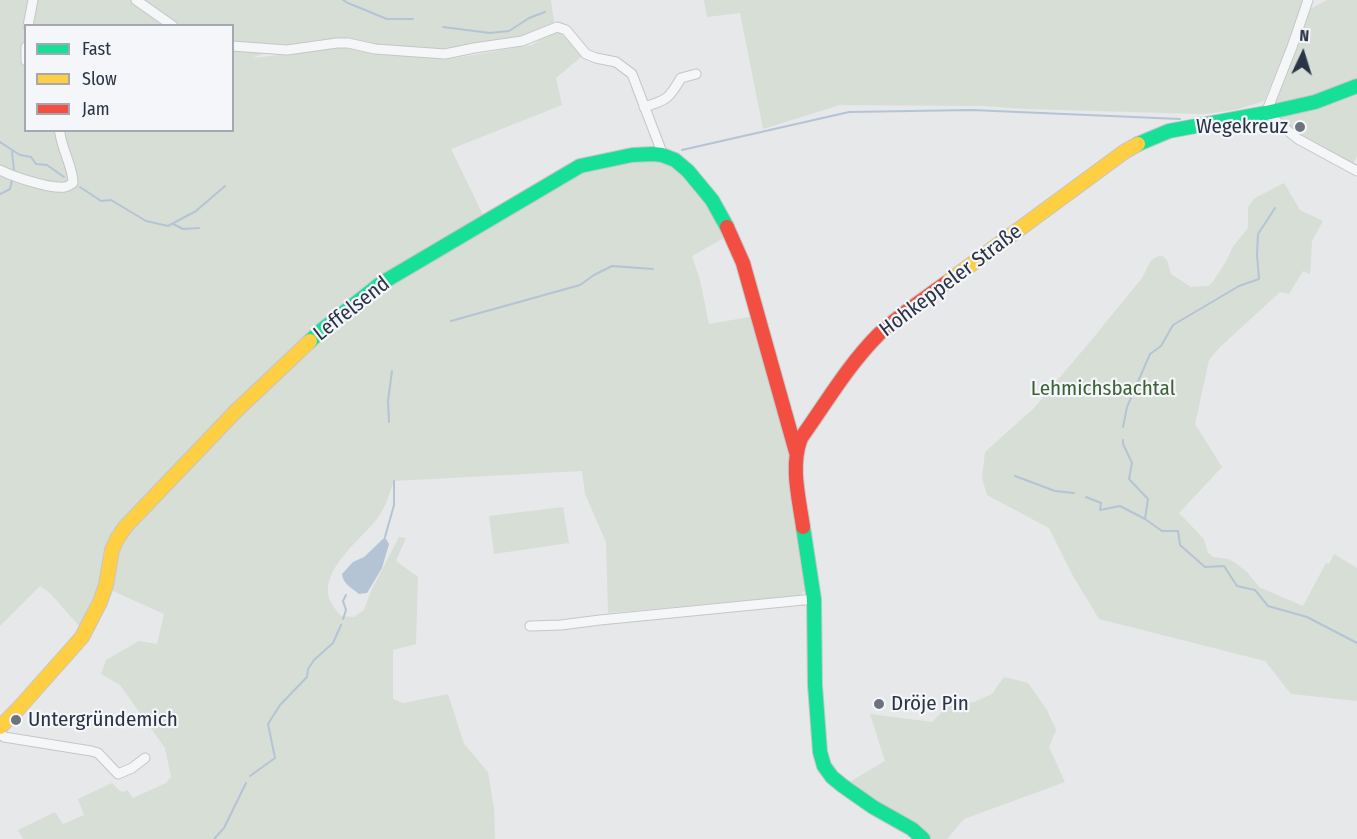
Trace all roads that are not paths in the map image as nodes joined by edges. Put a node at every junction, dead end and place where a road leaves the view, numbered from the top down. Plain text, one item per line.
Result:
1 (33, 0) edge
2 (136, 0) edge
3 (1308, 0) edge
4 (28, 24) edge
5 (170, 24) edge
6 (234, 46) edge
7 (696, 74) dead end
8 (1357, 86) edge
9 (644, 107) junction
10 (1266, 113) junction
11 (59, 132) edge
12 (663, 155) junction
13 (0, 170) edge
14 (1357, 171) edge
15 (796, 452) junction
16 (814, 599) junction
17 (530, 626) dead end
18 (0, 727) edge
19 (0, 733) edge
20 (145, 758) dead end
21 (923, 839) edge

1 - 4 street
2 - 5 street
3 - 10 street
6 - 9 street
7 - 9 street
8 - 10 street, Hohkeppeler Straße
9 - 12 street
10 - 14 street
10 - 15 street, Hohkeppeler Straße
11 - 13 street
12 - 15 street
12 - 18 street, Leffelsend
15 - 16 street, Hohkeppeler Straße
16 - 17 street
16 - 21 street, Hohkeppeler Straße
19 - 20 street

